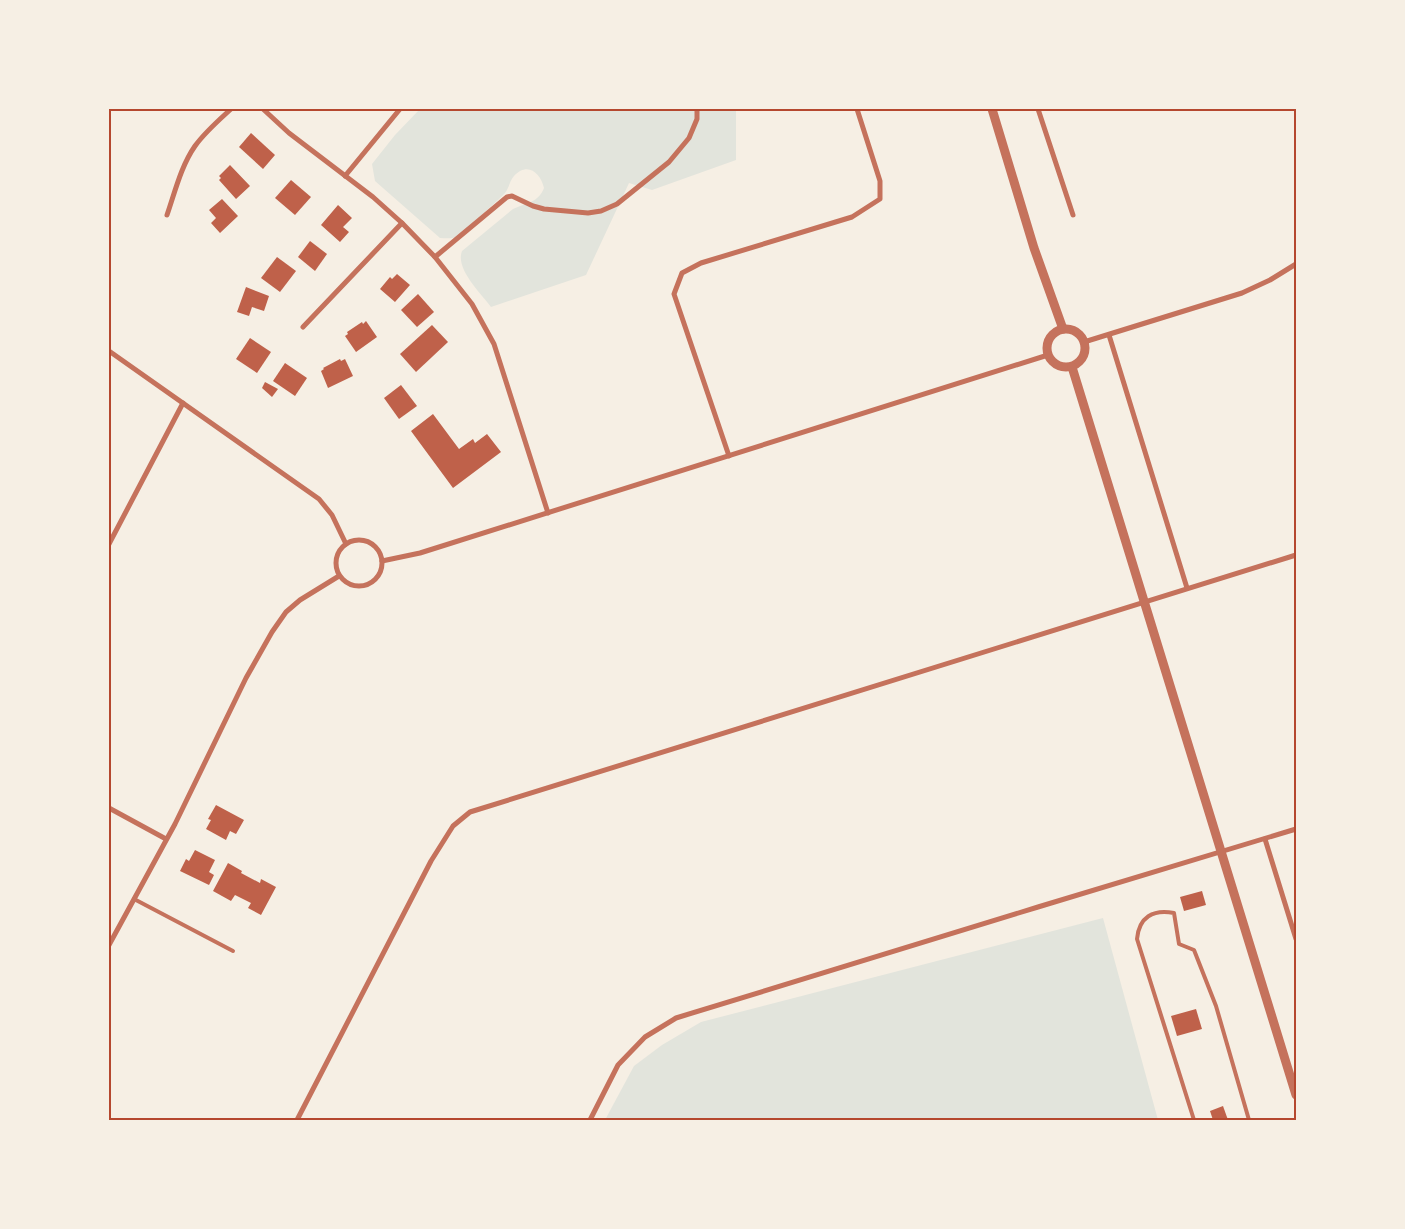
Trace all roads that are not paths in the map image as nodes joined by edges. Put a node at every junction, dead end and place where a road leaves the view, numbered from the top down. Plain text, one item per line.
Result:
1 (231, 109) edge
2 (263, 109) edge
3 (400, 109) edge
4 (697, 109) edge
5 (857, 109) edge
6 (992, 109) edge
7 (1038, 109) edge
8 (344, 176) junction
9 (1073, 214) dead end
10 (166, 215) dead end
11 (402, 223) junction
12 (435, 257) junction
13 (1296, 264) edge
14 (303, 327) dead end
15 (1063, 329) junction
16 (1109, 335) junction
17 (1084, 342) junction
18 (109, 351) edge
19 (1048, 355) junction
20 (1072, 367) junction
21 (183, 403) junction
22 (729, 456) junction
23 (548, 513) junction
24 (109, 544) edge
25 (346, 544) junction
26 (1296, 555) edge
27 (382, 561) junction
28 (339, 576) junction
29 (1187, 588) junction
30 (1144, 601) junction
31 (109, 808) edge
32 (1296, 829) edge
33 (166, 839) junction
34 (1265, 839) junction
35 (1222, 852) junction
36 (134, 899) junction
37 (1296, 939) edge
38 (109, 945) edge
39 (233, 951) dead end
40 (1296, 1094) edge
41 (297, 1120) edge
42 (590, 1120) edge
43 (1194, 1120) edge
44 (1249, 1120) edge

1 - 10 street
2 - 8 street
3 - 8 street
4 - 12 street
5 - 22 street
6 - 15 street
7 - 9 street
8 - 11 street
11 - 12 street
11 - 14 street
12 - 23 street
13 - 16 street
15 - 17 street
15 - 19 street
16 - 17 street
16 - 29 street
17 - 20 street
18 - 21 street
19 - 20 street
19 - 22 street
20 - 30 street
21 - 24 street
21 - 25 street
22 - 23 street
23 - 27 street
25 - 27 street
25 - 28 street
26 - 29 street
27 - 28 street
28 - 33 street
29 - 30 street
30 - 35 street
30 - 41 street
31 - 33 street
32 - 34 street
33 - 36 street
34 - 35 street
34 - 37 street
35 - 40 street
35 - 42 street
36 - 38 street
36 - 39 lane
43 - 44 lane

